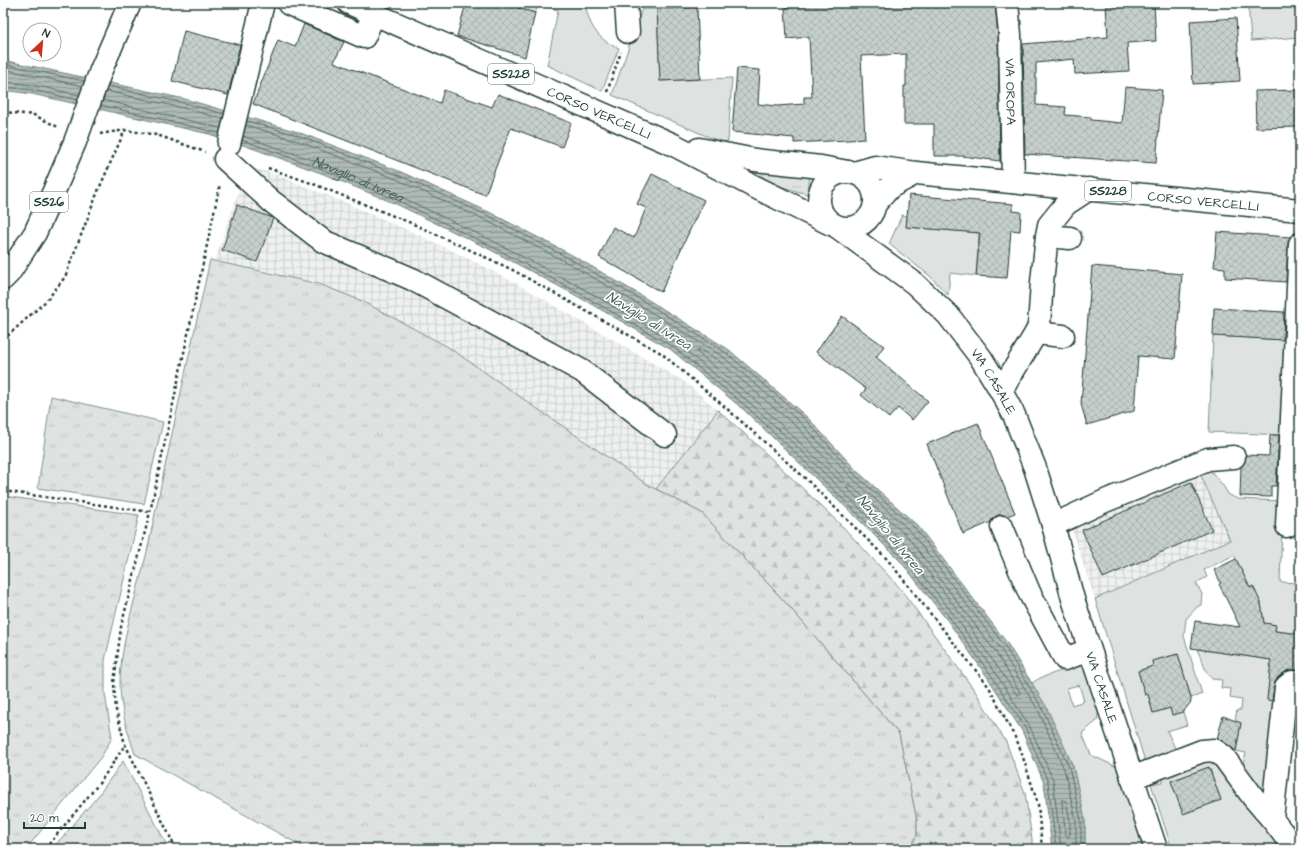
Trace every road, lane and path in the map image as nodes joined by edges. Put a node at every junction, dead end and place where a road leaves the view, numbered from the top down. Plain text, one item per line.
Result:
1 (130, 3) edge
2 (263, 3) edge
3 (290, 3) edge
4 (349, 3) edge
5 (626, 3) edge
6 (1007, 3) edge
7 (374, 14) junction
8 (628, 32) joint
9 (3, 112) edge
10 (600, 112) junction
11 (125, 130) junction
12 (75, 142) junction
13 (674, 144) junction
14 (227, 151) junction
15 (268, 168) dead end
16 (852, 173) junction
17 (916, 173) junction
18 (1013, 182) junction
19 (1089, 189) junction
20 (1300, 210) edge
21 (872, 211) junction
22 (833, 225) junction
23 (1047, 236) junction
24 (1070, 238) dead end
25 (1300, 244) edge
26 (890, 265) junction
27 (3, 279) edge
28 (1036, 333) junction
29 (1063, 336) dead end
30 (3, 340) edge
31 (1001, 391) junction
32 (665, 435) dead end
33 (1234, 457) dead end
34 (3, 491) edge
35 (150, 512) junction
36 (1053, 526) junction
37 (1287, 526) dead end
38 (1002, 527) dead end
39 (1090, 650) junction
40 (1300, 683) edge
41 (125, 744) junction
42 (1132, 778) junction
43 (1272, 819) junction
44 (45, 849) edge
45 (176, 849) edge
46 (1042, 849) edge
47 (1156, 849) edge
48 (1295, 849) edge

1 - 12 main road, SS26
2 - 14 main road
3 - 7 main road
4 - 7 main road, CORSO VERCELLI / SS228
5 - 8 main road
6 - 18 main road, VIA OROPA
7 - 10 main road, CORSO VERCELLI / SS228
8 - 10 path
9 - 12 path
10 - 13 main road, CORSO VERCELLI / SS228
11 - 12 path
11 - 14 path
11 - 30 path
12 - 27 main road, SS26
13 - 16 main road, CORSO VERCELLI / SS228
13 - 22 main road, CORSO VERCELLI / SS228
14 - 32 main road
14 - 35 path
15 - 46 path
16 - 17 main road, CORSO VERCELLI / SS228
16 - 21 main road
16 - 22 main road
17 - 18 main road, CORSO VERCELLI / SS228
17 - 21 main road
18 - 19 main road, CORSO VERCELLI / SS228
19 - 20 main road, CORSO VERCELLI / SS228
19 - 23 main road
21 - 22 main road
21 - 26 main road, VIA CASALE
22 - 26 main road, VIA CASALE
23 - 24 main road
23 - 28 main road
25 - 37 main road
26 - 31 main road, VIA CASALE
28 - 29 main road
28 - 31 main road
31 - 36 main road, VIA CASALE
33 - 36 main road
34 - 35 path
35 - 41 path
36 - 39 main road, VIA CASALE
38 - 39 main road
39 - 42 main road, VIA CASALE
40 - 43 main road
41 - 44 path
41 - 45 path
42 - 43 main road
42 - 47 main road, VIA CASALE
43 - 48 main road

